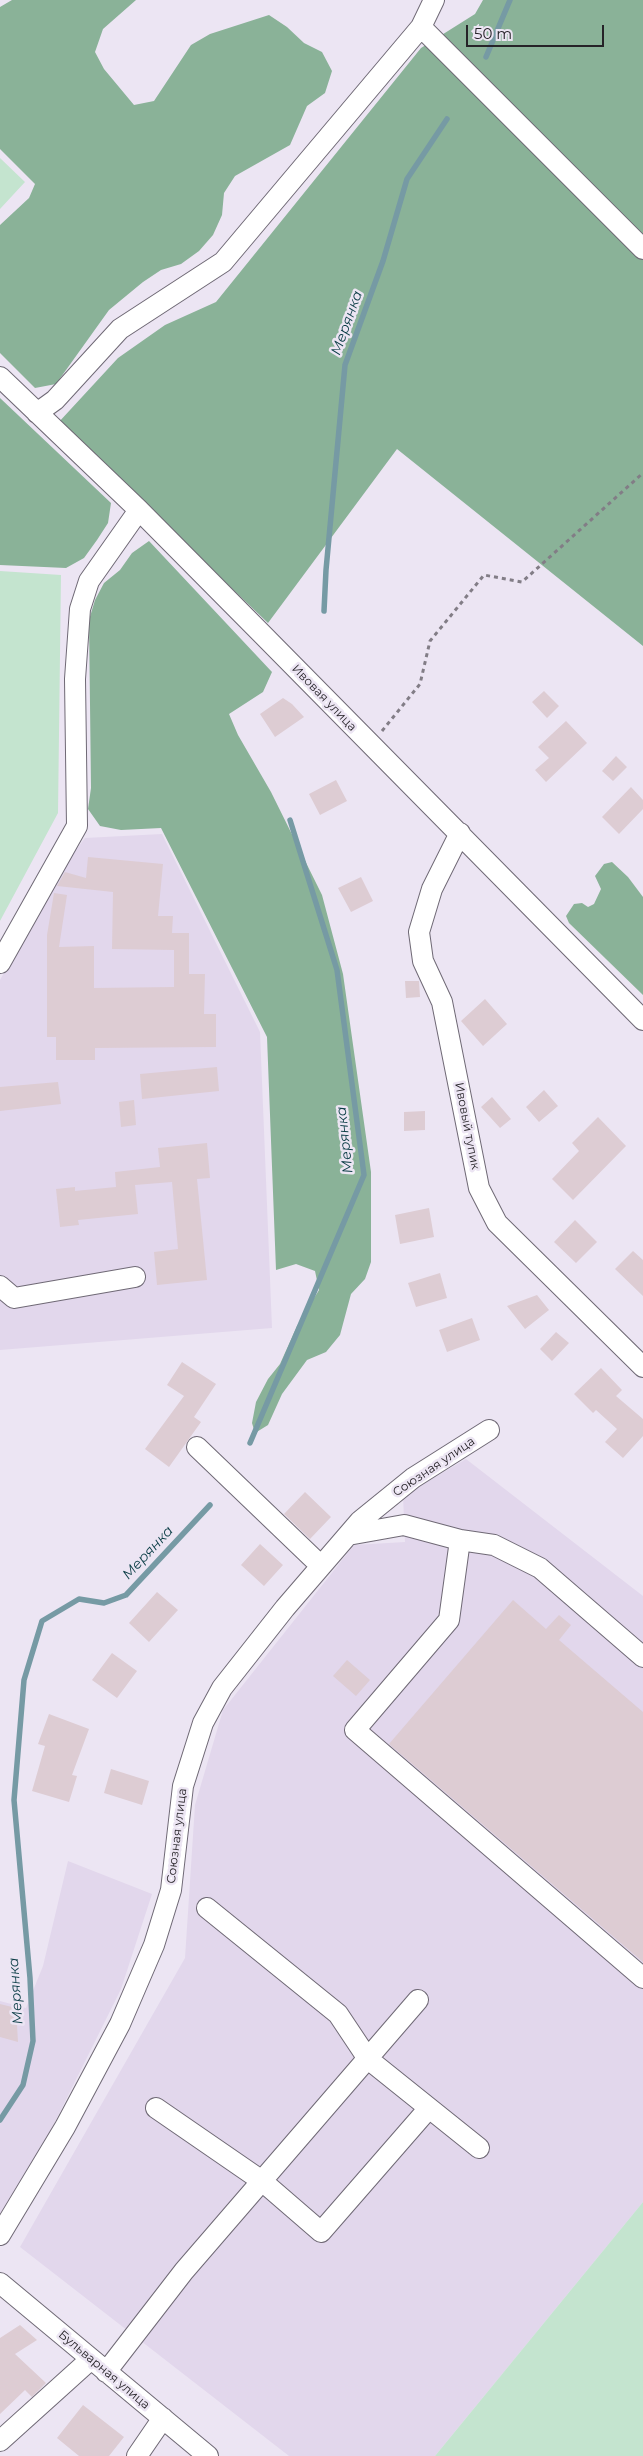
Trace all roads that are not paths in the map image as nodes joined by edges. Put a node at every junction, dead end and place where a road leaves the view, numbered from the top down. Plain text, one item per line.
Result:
1 (434, 0) edge
2 (421, 27) junction
3 (643, 249) edge
4 (2, 381) edge
5 (37, 413) junction
6 (139, 510) junction
7 (460, 833) junction
8 (0, 963) edge
9 (643, 1020) edge
10 (135, 1277) dead end
11 (0, 1286) edge
12 (643, 1367) edge
13 (489, 1430) dead end
14 (197, 1447) dead end
15 (348, 1534) junction
16 (460, 1540) junction
17 (320, 1566) junction
18 (643, 1657) edge
19 (207, 1908) dead end
20 (643, 1978) edge
21 (418, 2000) dead end
22 (368, 2059) junction
23 (156, 2108) dead end
24 (428, 2108) junction
25 (479, 2148) dead end
26 (262, 2181) junction
27 (0, 2236) edge
28 (0, 2284) edge
29 (91, 2359) junction
30 (106, 2372) junction
31 (163, 2418) junction
32 (0, 2441) edge
33 (137, 2456) edge
34 (208, 2456) edge

1 - 2 street
2 - 3 street
2 - 5 street
4 - 5 street, Ивовая улица
5 - 6 street, Ивовая улица
6 - 7 street, Ивовая улица
6 - 8 street
7 - 9 street, Ивовая улица
7 - 12 street, Ивовый тупик
10 - 11 street
13 - 15 street, Союзная улица
14 - 17 street
15 - 16 street
15 - 17 street, Союзная улица
16 - 18 street
16 - 20 street
17 - 27 street, Союзная улица
19 - 22 street
21 - 22 street
22 - 24 street
22 - 26 street
23 - 26 street
24 - 25 street
24 - 26 street
26 - 30 street
28 - 29 street, Бульварная улица
29 - 30 street, Бульварная улица
29 - 32 street
30 - 31 street, Бульварная улица
31 - 33 street
31 - 34 street, Бульварная улица

